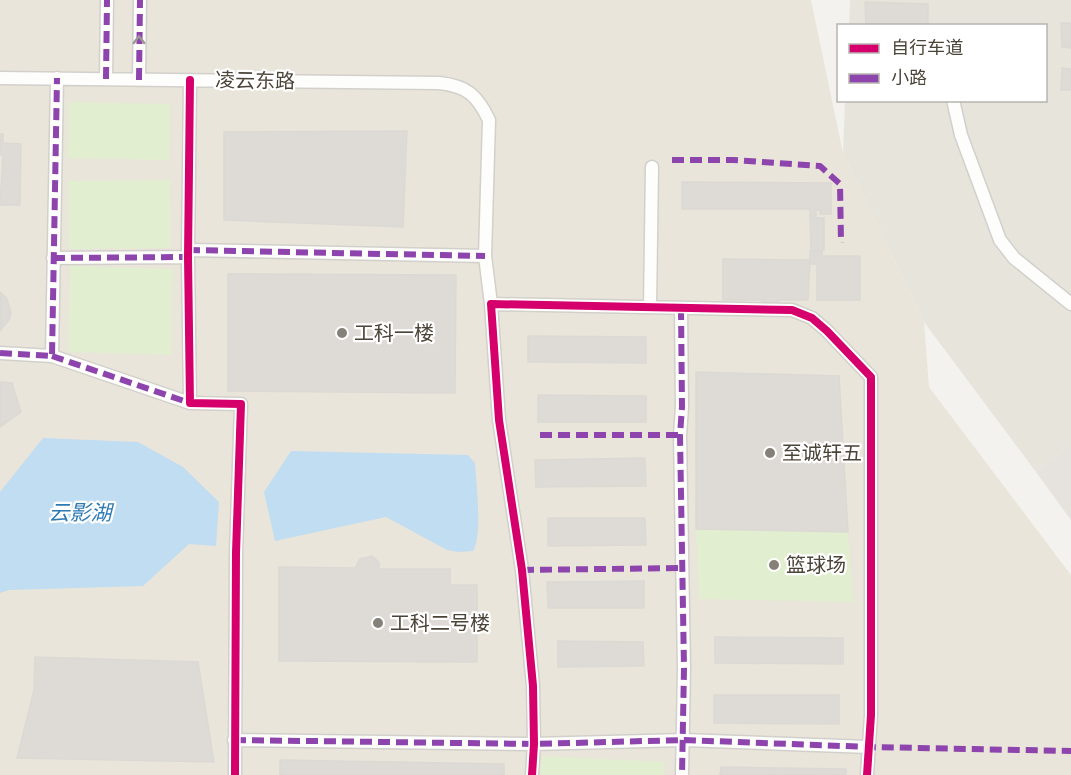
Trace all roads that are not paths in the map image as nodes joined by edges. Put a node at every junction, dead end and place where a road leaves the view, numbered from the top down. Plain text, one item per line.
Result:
1 (107, 0) edge
2 (140, 0) edge
3 (0, 78) edge
4 (57, 78) junction
5 (106, 80) junction
6 (139, 80) junction
7 (190, 80) junction
8 (953, 102) edge
9 (652, 167) dead end
10 (188, 254) junction
11 (485, 256) junction
12 (53, 258) junction
13 (491, 304) junction
14 (1071, 304) edge
15 (650, 307) junction
16 (681, 308) junction
17 (0, 353) edge
18 (52, 356) junction
19 (190, 403) junction
20 (234, 740) junction
21 (684, 740) junction
22 (534, 744) junction
23 (869, 747) junction
24 (235, 775) edge
25 (532, 775) edge
26 (682, 775) edge
27 (867, 775) edge

1 - 5 street
6 -> 2 street
3 - 4 street, 凌云东路
4 - 5 street, 凌云东路
4 - 12 street
5 - 6 street, 凌云东路
6 - 7 street, 凌云东路
7 - 10 street
7 - 11 street, 凌云东路
8 - 14 street
9 - 15 street
10 - 11 street
10 - 12 street
10 - 19 street
11 - 13 street
12 - 18 street
13 - 15 street
13 - 22 street
15 - 16 street
16 - 21 street
16 - 23 street
17 - 18 street
18 - 19 street
19 - 20 street
20 - 22 street
20 - 24 street
21 - 22 street
21 - 23 street
21 - 26 street
22 - 25 street
23 - 27 street

